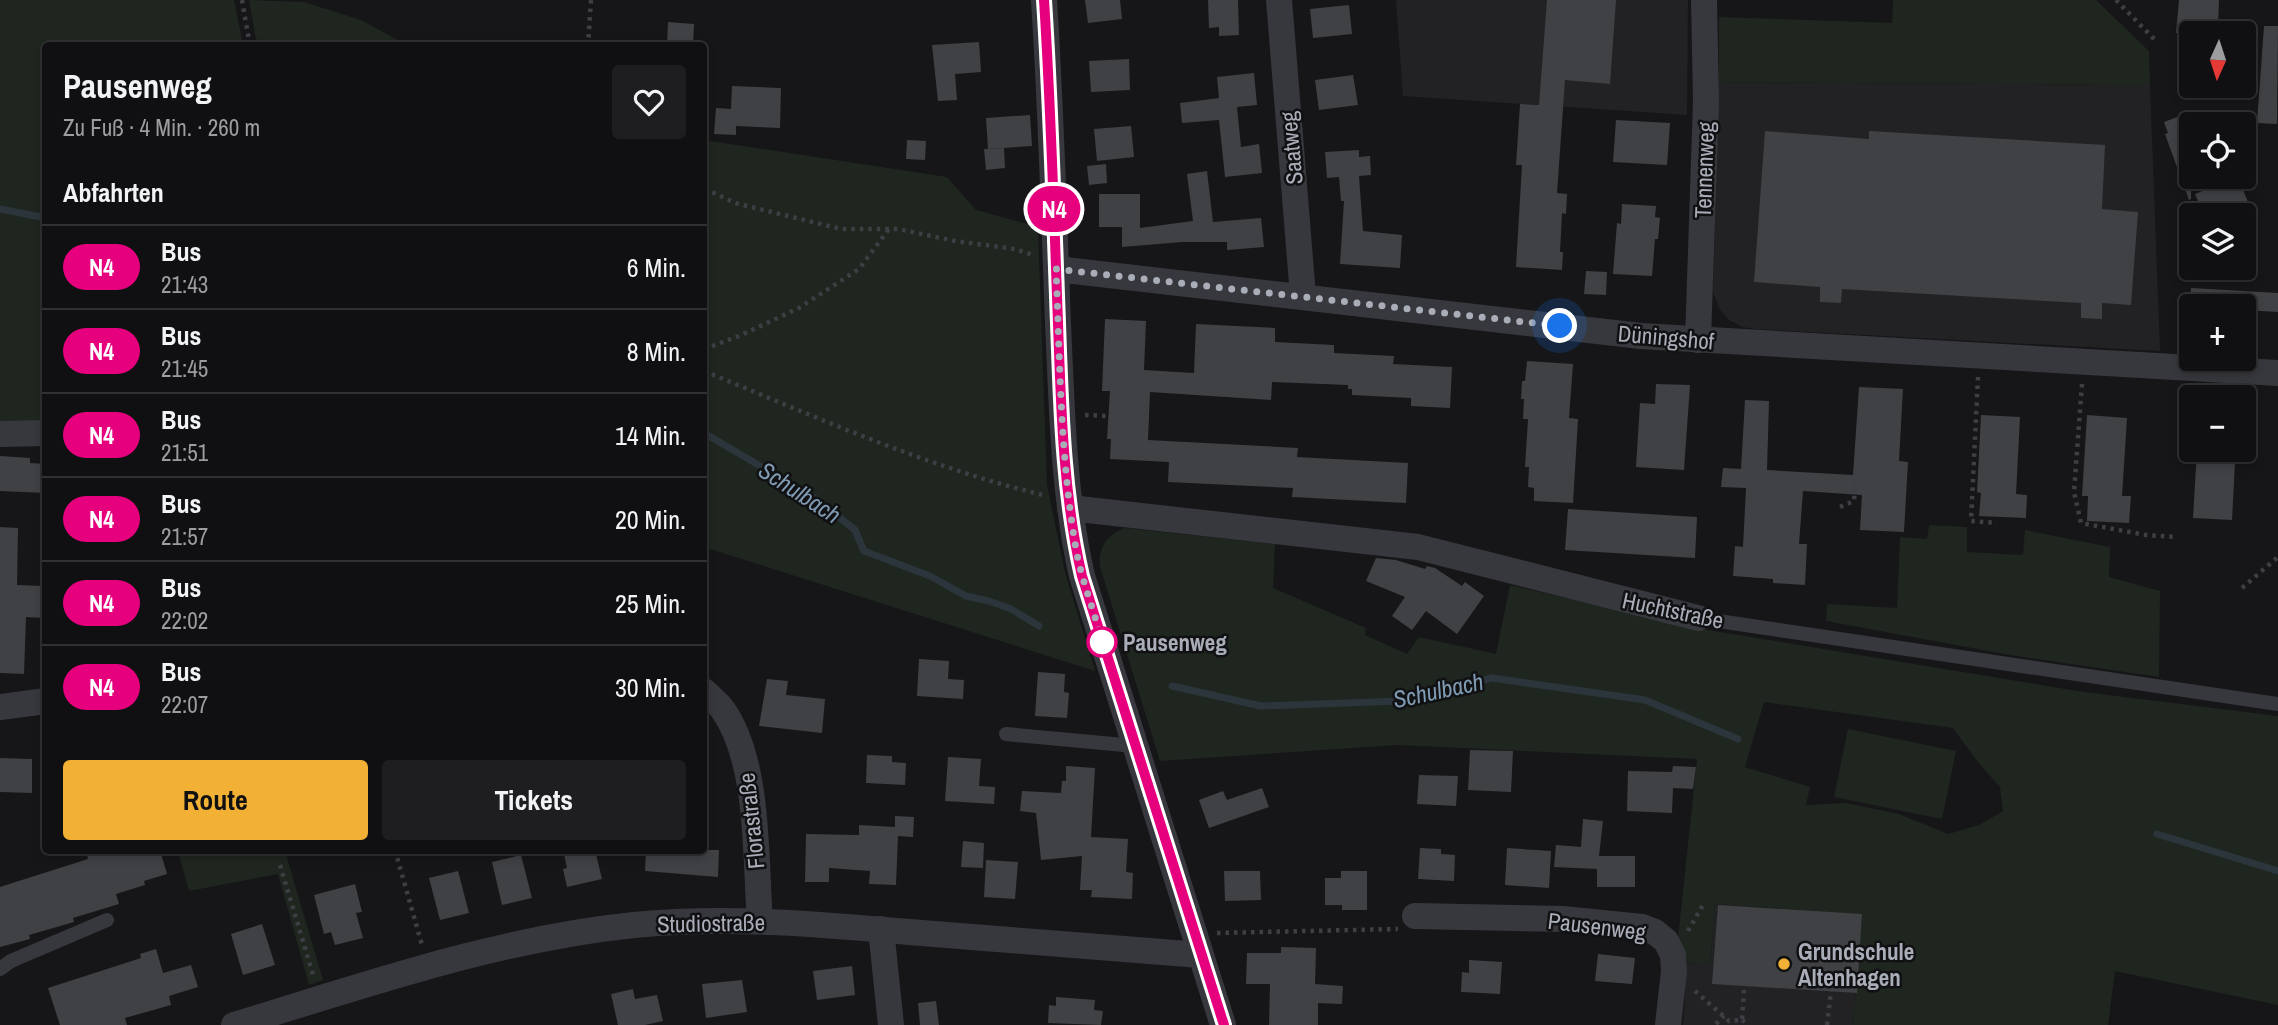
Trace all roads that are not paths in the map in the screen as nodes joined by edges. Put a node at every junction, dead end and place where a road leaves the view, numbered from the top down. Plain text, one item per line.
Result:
1 (1044, 0) edge
2 (1279, 0) edge
3 (1704, 0) edge
4 (1056, 266) junction
5 (1303, 296) junction
6 (1698, 340) junction
7 (2278, 373) edge
8 (42, 433) edge
9 (0, 434) edge
10 (1070, 505) junction
11 (1698, 618) joint
12 (707, 694) edge
13 (42, 702) edge
14 (2278, 704) edge
15 (0, 707) edge
16 (1006, 734) dead end
17 (1135, 746) junction
18 (1415, 916) road end
19 (107, 920) dead end
20 (760, 921) junction
21 (881, 929) junction
22 (1196, 944) junction
23 (0, 969) edge
24 (234, 1025) edge
25 (891, 1025) edge
26 (1223, 1025) edge
27 (1668, 1025) edge

1 - 4 street
2 - 5 street, Saatweg
3 - 6 street, Tennenweg
4 - 5 street, Düningshof
4 - 10 street
5 - 6 street, Düningshof
6 - 7 street, Düningshof
8 - 9 street
10 - 11 street, Huchtstraße
10 - 17 street
11 - 14 lane, Huchtstraße
12 - 20 street, Florastraße
13 - 15 street
16 - 17 lane
17 - 22 street
18 - 27 street, Pausenweg
19 - 23 lane
20 - 21 street, Studiostraße
20 - 24 street, Studiostraße
21 - 22 street, Studiostraße
21 - 25 street
22 - 26 street

